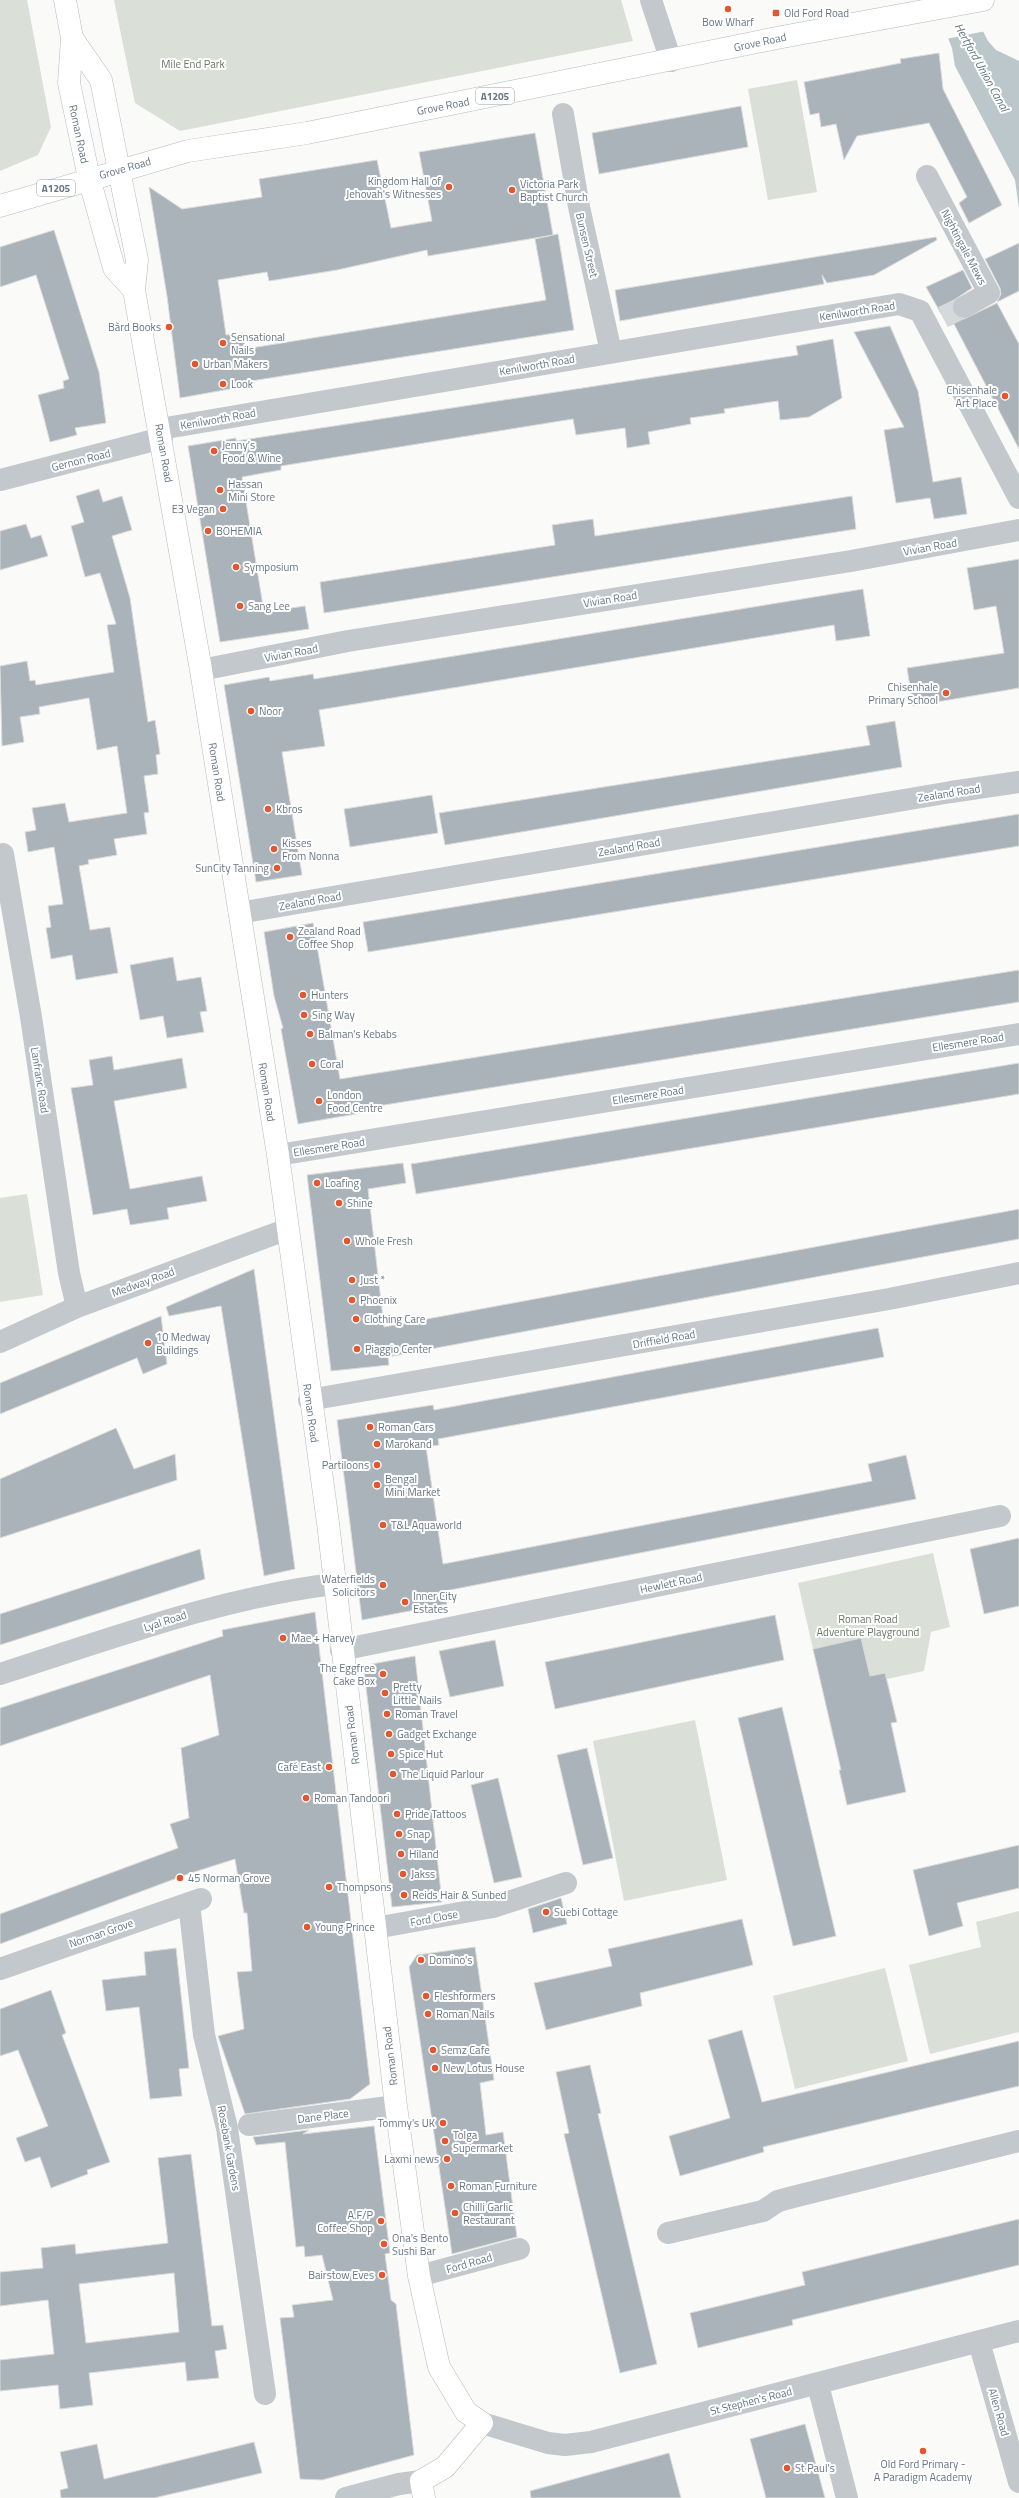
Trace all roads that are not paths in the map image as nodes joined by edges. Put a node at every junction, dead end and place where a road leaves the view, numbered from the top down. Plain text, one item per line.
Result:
1 (65, 0) edge
2 (651, 0) edge
3 (983, 0) edge
4 (72, 38) junction
5 (671, 61) junction
6 (563, 114) dead end
7 (119, 170) junction
8 (927, 176) dead end
9 (89, 178) junction
10 (0, 206) edge
11 (134, 290) junction
12 (964, 307) tunnel mouth
13 (611, 352) junction
14 (161, 434) junction
15 (0, 480) edge
16 (1019, 498) edge
17 (1019, 530) edge
18 (201, 670) junction
19 (1019, 782) edge
20 (2, 854) edge
21 (239, 913) junction
22 (1019, 1034) edge
23 (278, 1155) junction
24 (288, 1230) junction
25 (1019, 1273) edge
26 (77, 1306) junction
27 (0, 1342) edge
28 (309, 1400) junction
29 (1000, 1516) dead end
30 (334, 1584) junction
31 (341, 1650) junction
32 (0, 1674) edge
33 (566, 1883) dead end
34 (196, 1901) joint
35 (375, 1928) junction
36 (0, 1969) edge
37 (396, 2106) junction
38 (249, 2125) dead end
39 (1019, 2141) edge
40 (668, 2233) dead end
41 (518, 2249) dead end
42 (419, 2276) junction
43 (1019, 2331) edge
44 (979, 2342) junction
45 (818, 2384) junction
46 (265, 2394) dead end
47 (482, 2423) junction
48 (1019, 2482) edge
49 (423, 2489) edge
50 (346, 2498) edge
51 (847, 2498) edge

1 - 4 main road, Roman Road
2 - 5 street
3 - 5 main road, Grove Road / A1205
4 - 7 main road, Roman Road
4 - 9 main road, Roman Road
5 - 7 main road, Grove Road / A1205
6 - 13 street, Bunsen Street
7 - 9 main road, Grove Road / A1205
7 - 11 main road, Roman Road
8 - 12 street, Nightingale Mews
9 - 10 main road, Grove Road / A1205
9 - 11 main road, Roman Road
11 - 14 main road, Roman Road
13 - 14 street, Kenilworth Road
13 - 16 street, Kenilworth Road
14 - 15 street, Gernon Road
14 - 18 main road, Roman Road
17 - 18 street, Vivian Road
18 - 21 main road, Roman Road
19 - 21 street, Zealand Road
20 - 26 street, Lanfranc Road
21 - 23 main road, Roman Road
22 - 23 street, Ellesmere Road
23 - 24 main road, Roman Road
24 - 26 street, Medway Road
24 - 28 main road, Roman Road
25 - 28 street, Driffield Road
26 - 27 street, Medway Road
28 - 30 main road, Roman Road
29 - 31 street, Hewlett Road
30 - 31 main road, Roman Road
30 - 32 street, Lyal Road
31 - 35 main road, Roman Road
33 - 35 street, Ford Close
34 - 36 street, Norman Grove
34 - 46 street, Rosebank Gardens
35 - 37 main road, Roman Road
37 - 38 street, Dane Place
37 - 42 main road, Roman Road
39 - 40 street
41 - 42 street, Ford Road
42 - 47 main road, Roman Road
43 - 44 street, St Stephen's Road
44 - 45 street, St Stephen's Road
44 - 48 street, Allen Road
45 - 47 street, St Stephen's Road
45 - 51 street
47 - 49 main road
49 - 50 street

